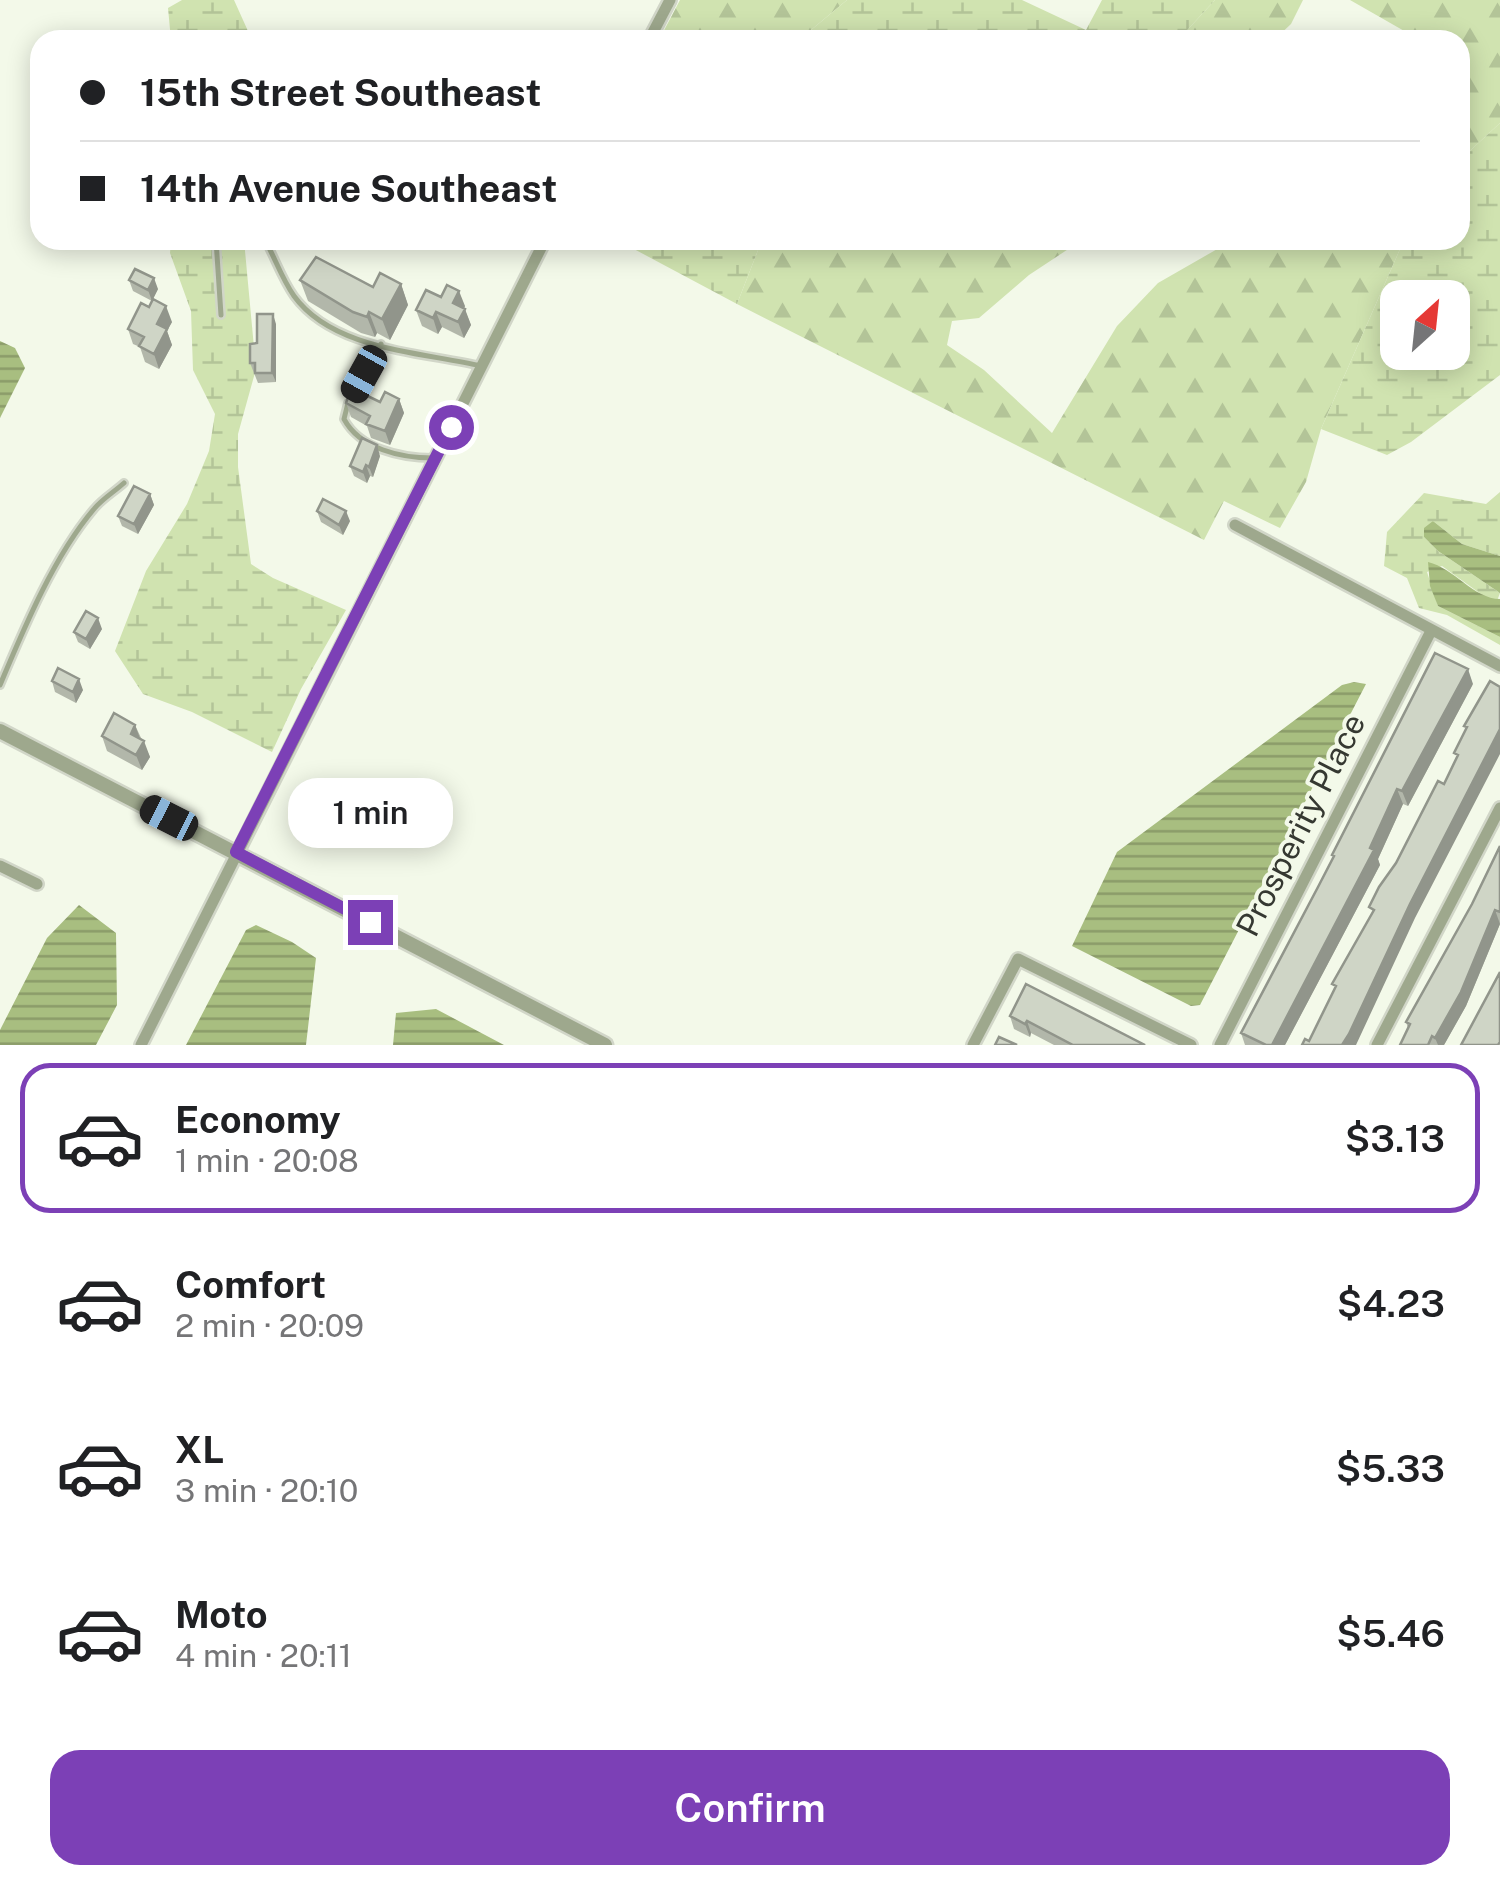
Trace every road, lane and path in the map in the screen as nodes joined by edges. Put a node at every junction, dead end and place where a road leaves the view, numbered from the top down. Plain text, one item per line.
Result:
1 (670, 0) edge
2 (654, 30) edge
3 (217, 250) edge
4 (270, 250) edge
5 (540, 250) edge
6 (221, 315) dead end
7 (381, 344) junction
8 (481, 366) junction
9 (436, 458) junction
10 (124, 484) dead end
11 (1234, 525) dead end
12 (1431, 630) junction
13 (1500, 666) edge
14 (0, 684) edge
15 (0, 731) edge
16 (1500, 808) edge
17 (236, 852) junction
18 (0, 866) edge
19 (37, 884) dead end
20 (142, 1045) edge
21 (605, 1045) edge
22 (973, 1045) edge
23 (1190, 1045) edge
24 (1220, 1045) edge
25 (1377, 1045) edge

1 - 2 street
3 - 6 lane
4 - 7 lane
5 - 8 street
7 - 8 lane
7 - 9 lane
8 - 9 street
9 - 17 street
10 - 14 lane
11 - 12 street
12 - 13 street
12 - 24 street, Prosperity Place
15 - 17 street
16 - 25 street
17 - 20 street
17 - 21 street
18 - 19 street
22 - 23 street

